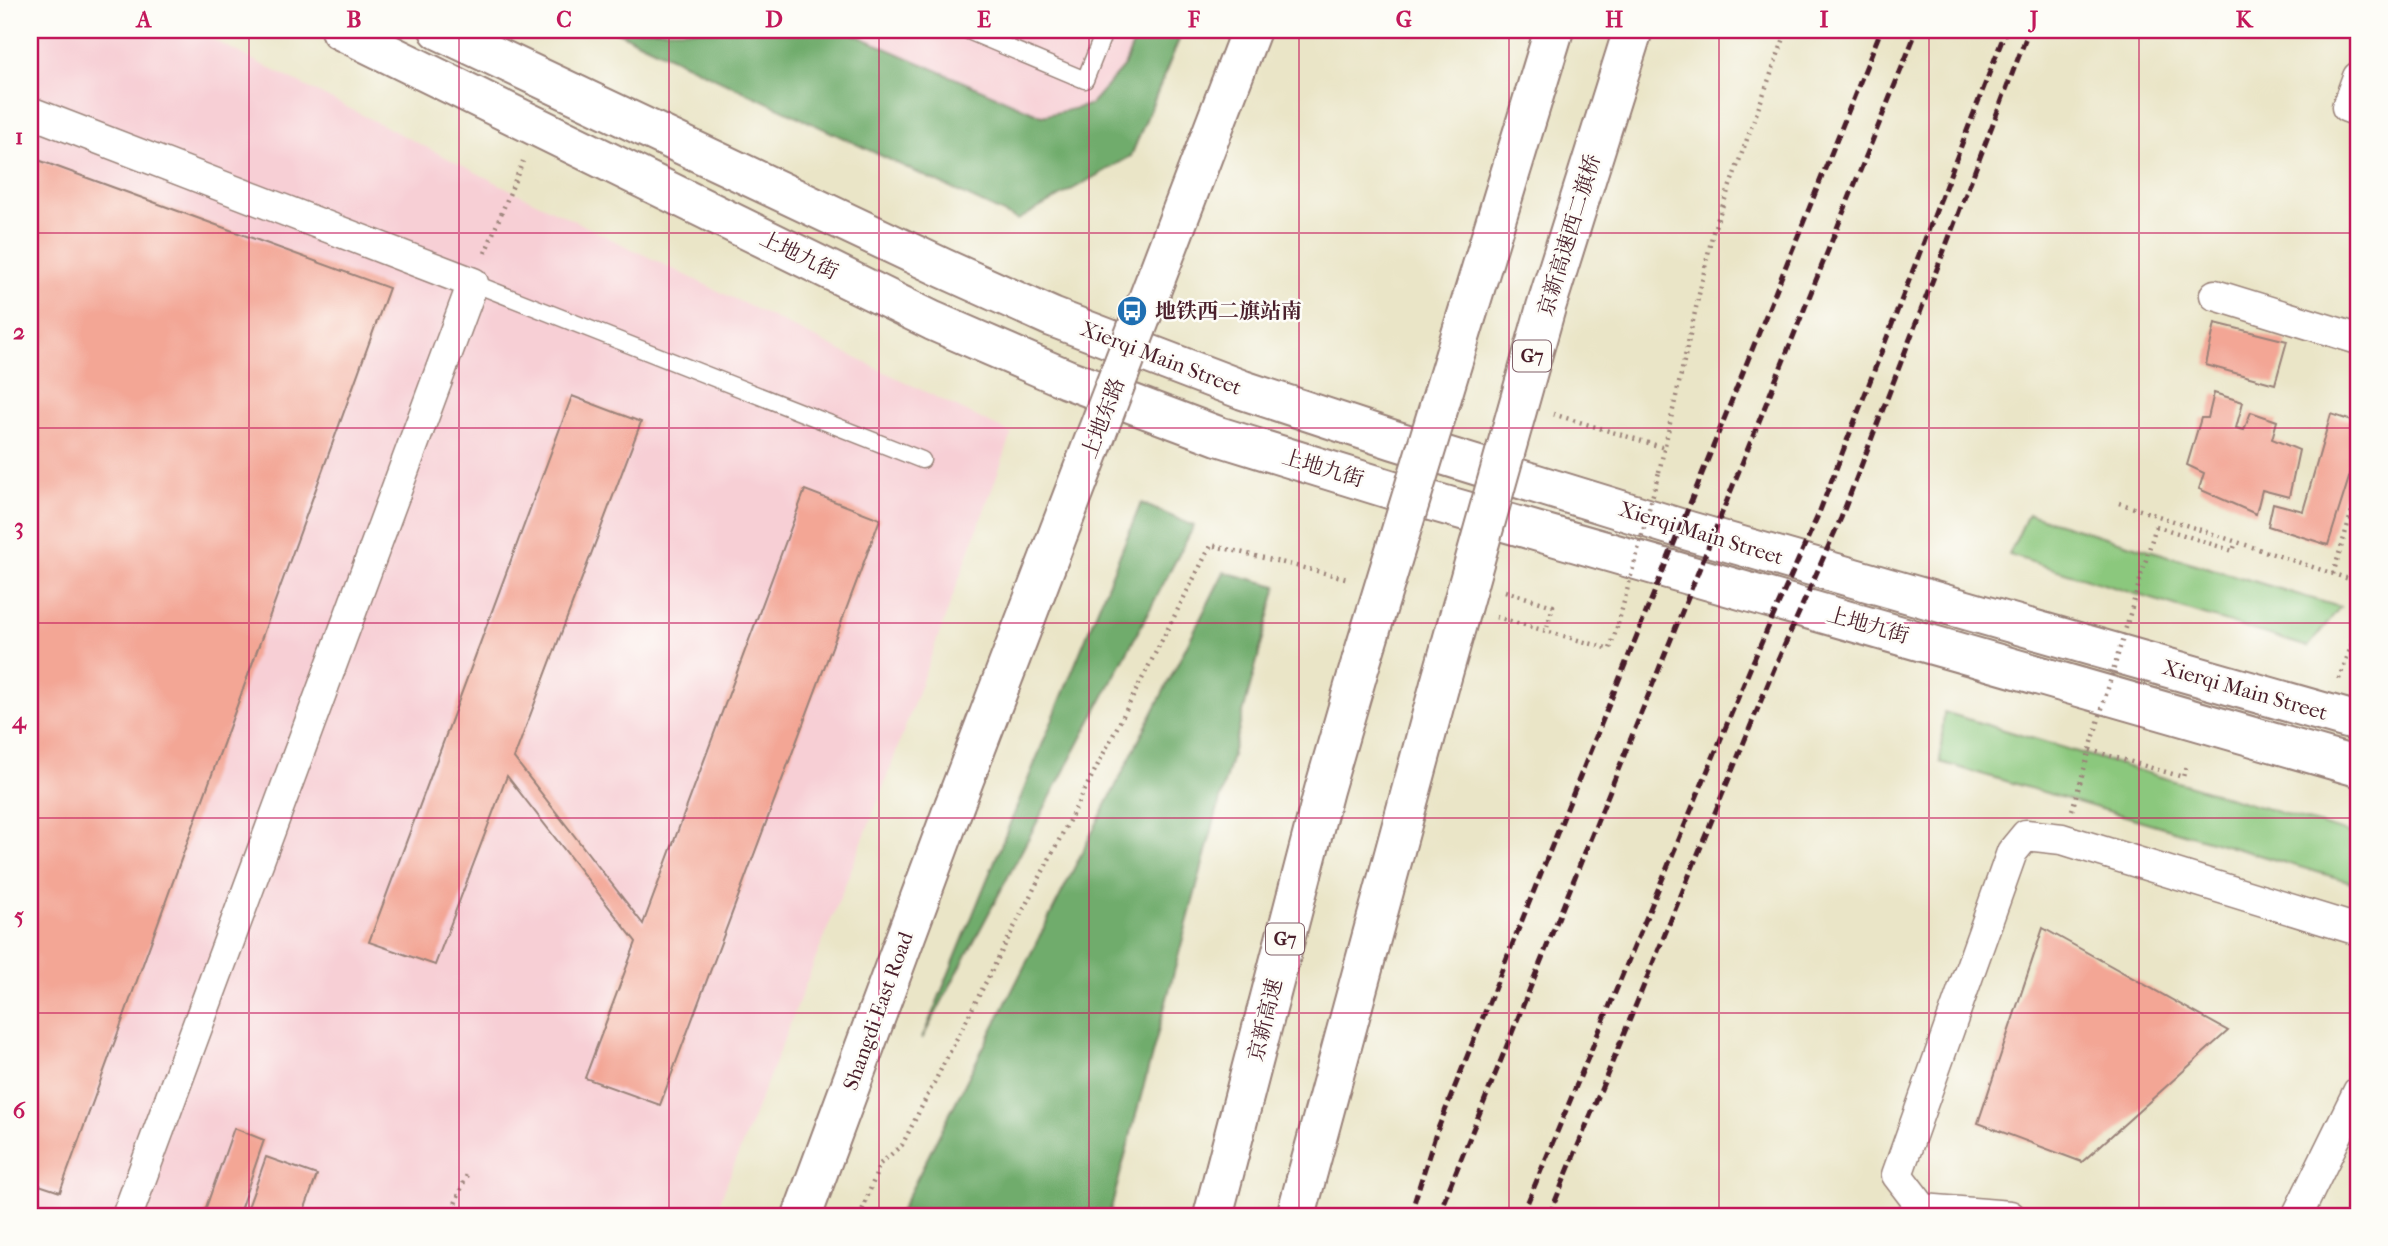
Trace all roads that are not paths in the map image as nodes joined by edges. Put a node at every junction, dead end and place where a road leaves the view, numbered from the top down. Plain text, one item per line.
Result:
1 (340, 30) edge
2 (966, 30) edge
3 (1105, 30) edge
4 (1251, 30) edge
5 (1554, 30) edge
6 (1633, 30) edge
7 (442, 31) edge
8 (426, 73) junction
9 (2358, 78) edge
10 (2358, 111) edge
11 (30, 112) edge
12 (473, 283) junction
13 (2216, 295) dead end
14 (2358, 339) edge
15 (922, 460) dead end
16 (2343, 718) edge
17 (2358, 767) edge
18 (954, 806) joint
19 (2358, 930) edge
20 (2358, 1092) edge
21 (1922, 1212) edge
22 (127, 1216) edge
23 (802, 1216) edge
24 (1213, 1216) edge
25 (1296, 1216) edge
26 (2010, 1216) edge
27 (2297, 1216) edge

1 - 8 main road, 上地九街
2 - 3 lane
4 - 18 main road, 上地东路, bridge
5 - 24 main road, 京新高速 / G7, bridge
6 - 25 main road, 京新高速西二旗桥 / G7, bridge
7 - 8 street
7 - 16 main road, Xierqi Main Street
8 - 17 main road, 上地九街
9 - 10 street
11 - 12 street
12 - 15 lane
12 - 22 street
13 - 14 street
18 - 23 main road, Shangdi East Road
19 - 21 street
20 - 27 street
21 - 26 street

